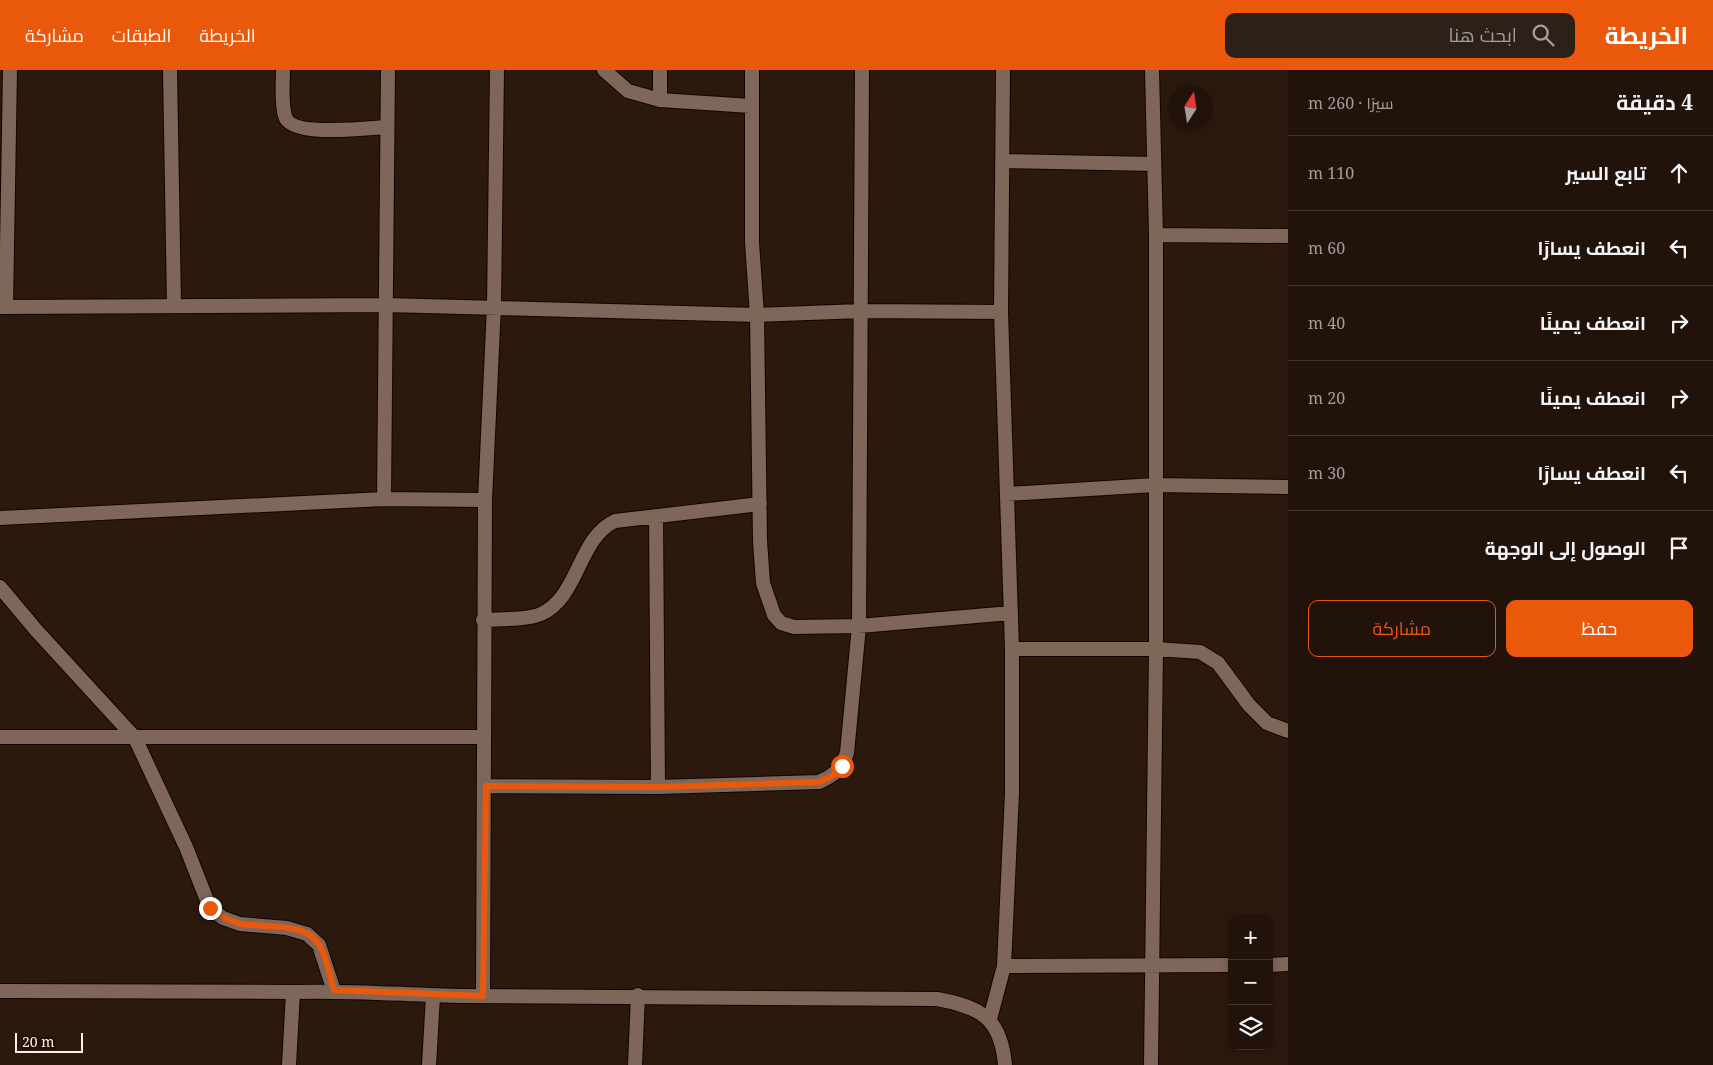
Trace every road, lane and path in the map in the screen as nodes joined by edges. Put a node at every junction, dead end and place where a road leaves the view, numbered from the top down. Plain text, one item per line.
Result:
1 (10, 70) edge
2 (170, 70) edge
3 (283, 70) edge
4 (388, 70) edge
5 (497, 70) edge
6 (604, 70) edge
7 (660, 70) edge
8 (752, 70) edge
9 (862, 70) edge
10 (1003, 70) edge
11 (1152, 70) edge
12 (660, 100) junction
13 (751, 106) junction
14 (387, 127) junction
15 (1002, 161) junction
16 (1154, 164) junction
17 (1156, 235) junction
18 (1288, 236) edge
19 (174, 305) junction
20 (386, 305) junction
21 (494, 306) junction
22 (3, 307) edge
23 (860, 311) junction
24 (1001, 312) junction
25 (758, 315) junction
26 (1155, 485) junction
27 (1288, 486) edge
28 (1007, 494) junction
29 (384, 499) junction
30 (485, 500) junction
31 (760, 504) junction
32 (656, 516) junction
33 (0, 518) edge
34 (0, 587) edge
35 (1011, 613) junction
36 (483, 620) junction
37 (859, 626) junction
38 (1012, 649) junction
39 (1156, 649) junction
40 (1288, 731) edge
41 (0, 737) edge
42 (483, 737) junction
43 (135, 738) junction
44 (486, 786) junction
45 (658, 787) junction
46 (1288, 964) edge
47 (1273, 965) edge
48 (1004, 966) junction
49 (1228, 966) edge
50 (1151, 967) junction
51 (0, 990) edge
52 (334, 990) junction
53 (293, 992) junction
54 (638, 995) junction
55 (432, 996) junction
56 (483, 996) junction
57 (990, 1019) junction
58 (289, 1065) edge
59 (429, 1065) edge
60 (635, 1065) edge
61 (1005, 1065) edge
62 (1151, 1065) edge

1 - 22 street
2 - 19 street
3 - 14 street
4 - 14 street
5 - 21 street
6 - 12 street
7 - 12 street
8 - 13 street
9 - 23 street
10 - 15 street
11 - 16 street
12 - 13 street
13 - 25 street
14 - 20 street
15 - 16 street
15 - 24 street
16 - 17 street
17 - 18 street
17 - 26 street
19 - 20 street
19 - 22 street
20 - 21 street
20 - 29 street
21 - 25 street
21 - 30 street
23 - 24 street
23 - 25 street
23 - 37 street
24 - 28 street
25 - 31 street
26 - 27 street
26 - 28 street
26 - 39 street
28 - 35 street
29 - 30 street
29 - 33 street
30 - 36 street
31 - 32 street
31 - 37 street
32 - 36 street
32 - 45 street
34 - 43 street
35 - 37 street
35 - 38 street
36 - 42 street
37 - 45 street
38 - 39 street
38 - 48 street
39 - 40 street
39 - 50 street
41 - 43 street
42 - 43 street
42 - 44 street
43 - 52 street
44 - 45 street
44 - 56 street
46 - 47 street
48 - 50 street
48 - 57 street
49 - 50 street
50 - 62 street
51 - 53 street
52 - 53 street
52 - 55 street
53 - 58 street
54 - 56 street
54 - 57 street
54 - 60 street
55 - 56 street
55 - 59 street
57 - 61 street

